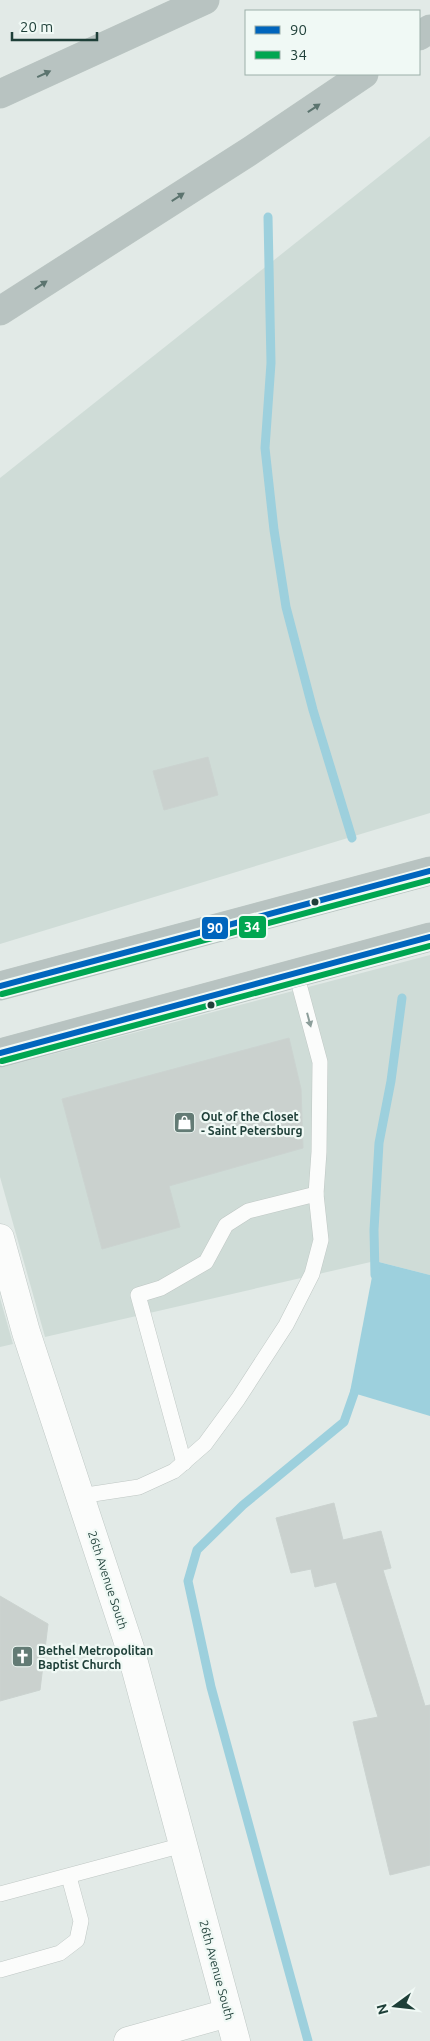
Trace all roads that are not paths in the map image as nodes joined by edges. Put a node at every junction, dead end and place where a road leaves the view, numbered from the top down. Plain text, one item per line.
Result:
1 (205, 0) edge
2 (363, 75) edge
3 (0, 94) edge
4 (0, 311) edge
5 (430, 870) edge
6 (430, 937) edge
7 (296, 973) junction
8 (0, 986) edge
9 (0, 1053) edge
10 (316, 1194) junction
11 (0, 1238) edge
12 (184, 1463) junction
13 (80, 1496) junction
14 (183, 1845) junction
15 (69, 1876) junction
16 (0, 1894) edge
17 (0, 1970) edge
18 (228, 2013) junction
19 (128, 2041) edge
20 (236, 2041) edge

3 -> 1 highway
4 -> 2 highway
5 - 8 highway
6 - 7 highway
7 - 9 highway
7 -> 10 lane
10 - 12 lane
10 - 12 lane
11 - 13 street, 26th Avenue South
12 - 13 lane
13 - 14 street, 26th Avenue South
14 - 15 lane
14 - 18 street, 26th Avenue South
15 - 16 lane
15 - 17 lane
18 - 19 street
18 - 20 street, 26th Avenue South

